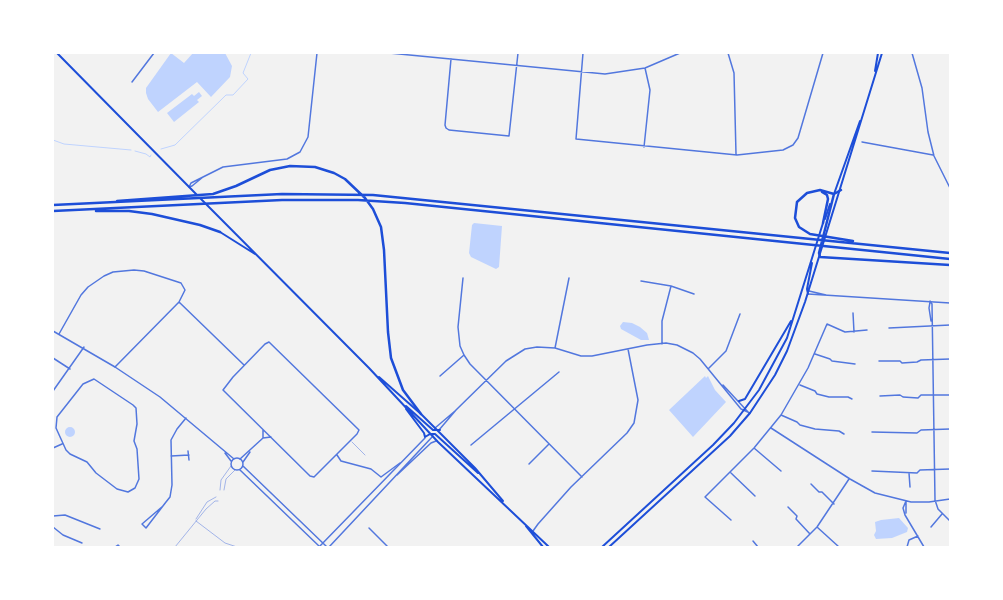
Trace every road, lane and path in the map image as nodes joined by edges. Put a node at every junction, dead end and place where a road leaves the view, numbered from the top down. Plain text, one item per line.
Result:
1 (57, 53) edge
2 (154, 53) edge
3 (317, 53) edge
4 (388, 53) edge
5 (518, 53) edge
6 (583, 53) edge
7 (680, 53) edge
8 (728, 53) edge
9 (823, 53) edge
10 (880, 53) edge
11 (912, 53) edge
12 (451, 59) junction
13 (516, 66) junction
14 (645, 68) junction
15 (581, 73) junction
16 (875, 75) junction
17 (132, 82) dead end
18 (864, 113) junction
19 (862, 142) dead end
20 (644, 146) junction
21 (736, 155) junction
22 (934, 156) junction
23 (189, 188) junction
24 (950, 188) edge
25 (820, 190) junction
26 (841, 190) junction
27 (834, 194) junction
28 (84, 204) junction
29 (53, 205) edge
30 (54, 210) edge
31 (823, 223) junction
32 (220, 232) joint
33 (835, 240) junction
34 (815, 250) junction
35 (950, 253) edge
36 (820, 257) junction
37 (261, 258) junction
38 (950, 259) edge
39 (950, 265) edge
40 (463, 278) dead end
41 (569, 278) dead end
42 (641, 281) dead end
43 (671, 286) junction
44 (808, 292) junction
45 (694, 294) dead end
46 (801, 296) junction
47 (930, 301) junction
48 (179, 302) junction
49 (950, 303) edge
50 (854, 313) dead end
51 (740, 314) dead end
52 (794, 317) junction
53 (932, 325) junction
54 (950, 325) edge
55 (889, 328) dead end
56 (867, 330) dead end
57 (53, 331) edge
58 (854, 332) junction
59 (59, 334) junction
60 (662, 344) junction
61 (84, 347) junction
62 (555, 348) junction
63 (628, 349) junction
64 (815, 354) junction
65 (464, 355) junction
66 (53, 359) edge
67 (950, 359) edge
68 (933, 360) junction
69 (879, 361) dead end
70 (855, 364) dead end
71 (244, 366) junction
72 (115, 367) junction
73 (369, 368) junction
74 (709, 368) junction
75 (70, 369) junction
76 (560, 372) dead end
77 (440, 376) dead end
78 (486, 380) junction
79 (719, 381) junction
80 (800, 385) junction
81 (53, 391) edge
82 (933, 395) junction
83 (950, 395) edge
84 (880, 396) dead end
85 (398, 399) junction
86 (852, 399) dead end
87 (739, 401) junction
88 (514, 408) junction
89 (746, 408) junction
90 (456, 410) junction
91 (743, 411) junction
92 (421, 414) junction
93 (750, 414) junction
94 (781, 415) junction
95 (186, 418) junction
96 (771, 428) junction
97 (434, 429) junction
98 (263, 430) junction
99 (438, 430) junction
100 (934, 430) junction
101 (950, 430) edge
102 (872, 432) dead end
103 (430, 433) junction
104 (844, 434) dead end
105 (434, 435) junction
106 (271, 437) junction
107 (425, 437) junction
108 (263, 438) junction
109 (351, 441) junction
110 (438, 442) junction
111 (63, 444) junction
112 (471, 444) dead end
113 (549, 444) junction
114 (53, 448) edge
115 (754, 448) junction
116 (188, 451) dead end
117 (224, 451) junction
118 (250, 451) junction
119 (189, 455) junction
120 (337, 455) junction
121 (365, 455) dead end
122 (171, 456) junction
123 (234, 459) junction
124 (240, 459) junction
125 (189, 460) dead end
126 (231, 462) junction
127 (243, 462) junction
128 (400, 463) junction
129 (529, 464) dead end
130 (231, 466) junction
131 (243, 466) junction
132 (235, 470) junction
133 (240, 470) junction
134 (935, 470) junction
135 (950, 470) edge
136 (53, 471) edge
137 (781, 471) dead end
138 (872, 471) dead end
139 (731, 473) junction
140 (909, 473) junction
141 (482, 475) junction
142 (582, 477) junction
143 (850, 479) junction
144 (53, 484) edge
145 (387, 484) junction
146 (810, 484) dead end
147 (910, 487) dead end
148 (220, 490) dead end
149 (224, 490) dead end
150 (756, 496) dead end
151 (216, 497) dead end
152 (950, 499) edge
153 (218, 501) dead end
154 (906, 501) junction
155 (935, 501) junction
156 (834, 504) junction
157 (163, 506) junction
158 (788, 506) dead end
159 (507, 507) junction
160 (942, 514) junction
161 (53, 516) edge
162 (195, 520) junction
163 (730, 520) dead end
164 (950, 521) edge
165 (526, 526) junction
166 (931, 526) dead end
167 (53, 527) edge
168 (817, 527) junction
169 (368, 528) dead end
170 (100, 529) dead end
171 (533, 531) junction
172 (810, 534) junction
173 (918, 536) junction
174 (753, 541) dead end
175 (82, 543) dead end
176 (322, 543) junction
177 (115, 547) edge
178 (120, 547) edge
179 (175, 547) edge
180 (237, 547) edge
181 (319, 547) edge
182 (328, 547) edge
183 (388, 547) edge
184 (544, 547) edge
185 (550, 547) edge
186 (602, 547) edge
187 (609, 547) edge
188 (758, 547) edge
189 (797, 547) edge
190 (839, 547) edge
191 (907, 547) edge
192 (924, 547) edge

1 - 23 main road
2 - 17 street
3 - 23 street
4 - 12 street
5 - 13 street
6 - 15 street
7 - 14 street
8 - 21 street
9 - 21 street
10 - 16 main road
10 - 16 main road
11 - 22 street
12 - 13 street
12 - 13 street
13 - 15 street
14 - 15 street
14 - 20 street
15 - 20 street
16 - 18 main road
18 - 26 main road
18 - 27 main road
19 - 22 street
20 - 21 street
22 - 24 street
23 - 37 main road
25 - 27 highway
25 - 31 highway
25 - 33 highway
26 - 27 highway
26 - 36 main road
27 - 31 main road
27 - 36 highway
28 - 29 highway
28 - 33 highway
28 - 92 highway
30 - 32 highway
30 - 38 highway
31 - 34 main road
32 - 37 main road
33 - 35 highway
34 - 44 main road
34 - 46 main road
36 - 39 highway
36 - 44 main road
37 - 73 main road
40 - 65 street
41 - 62 street
42 - 43 street
43 - 45 street
43 - 60 street
44 - 46 main road
44 - 47 street
44 - 93 main road
46 - 52 main road
47 - 49 street
47 - 53 street
48 - 59 street
48 - 71 street
48 - 72 street
50 - 58 street
51 - 74 street
52 - 87 main road
52 - 89 main road
53 - 54 street
53 - 55 street
53 - 68 street
56 - 58 street
57 - 59 street
58 - 64 street
59 - 61 street
60 - 63 street
60 - 74 street
61 - 72 street
61 - 75 street
62 - 63 street
62 - 78 street
63 - 142 street
64 - 70 street
64 - 80 street
65 - 77 street
65 - 78 street
66 - 75 street
67 - 68 street
68 - 69 street
68 - 82 street
71 - 98 street
71 - 109 street
72 - 95 street
73 - 85 main road
73 - 92 main road
74 - 79 street
75 - 81 street
76 - 88 street
78 - 88 street
78 - 90 street
79 - 87 street
79 - 91 street
80 - 86 street
80 - 94 street
82 - 83 street
82 - 84 street
82 - 100 street
85 - 97 main road
85 - 103 main road
85 - 107 main road
87 - 89 street
88 - 112 street
88 - 113 street
89 - 91 main road
89 - 93 street
90 - 97 street
90 - 99 street
91 - 93 street
91 - 186 main road
92 - 97 main road
93 - 187 main road
94 - 96 street
94 - 104 street
95 - 117 street
95 - 122 street
96 - 115 street
96 - 143 street
97 - 99 main road
97 - 103 street
98 - 106 street
98 - 108 street
99 - 105 street
99 - 141 main road
100 - 101 street
100 - 102 street
100 - 134 street
103 - 105 main road
103 - 107 main road
105 - 110 main road
105 - 141 main road
105 - 145 street
106 - 108 street
106 - 120 street
107 - 128 street
108 - 118 street
109 - 120 street
109 - 121 lane
110 - 145 street
110 - 159 main road
111 - 111 street
111 - 114 street
113 - 129 street
113 - 142 street
115 - 137 street
115 - 139 street
116 - 119 street
117 - 123 street
117 - 126 street
118 - 124 street
118 - 127 street
119 - 122 street
119 - 125 street
120 - 128 street
122 - 157 street
123 - 124 street
123 - 126 street
124 - 127 street
126 - 130 street
127 - 131 street
128 - 176 street
130 - 132 street
130 - 148 lane
131 - 133 street
131 - 176 street
132 - 133 street
132 - 149 lane
133 - 181 street
134 - 135 street
134 - 140 street
134 - 155 street
136 - 144 street
138 - 140 street
139 - 150 street
139 - 163 street
140 - 147 street
141 - 159 main road
142 - 171 street
143 - 154 street
143 - 156 street
145 - 182 street
146 - 156 street
151 - 162 lane
152 - 155 street
153 - 162 lane
154 - 155 street
154 - 173 street
155 - 160 street
156 - 168 street
157 - 157 street
158 - 172 street
159 - 165 main road
160 - 164 street
160 - 166 street
161 - 170 street
162 - 179 lane
162 - 180 lane
165 - 171 main road
165 - 184 main road
167 - 175 street
168 - 172 street
168 - 190 street
169 - 183 street
171 - 185 main road
172 - 189 street
173 - 191 street
173 - 192 street
174 - 188 street
176 - 181 street
176 - 182 street
177 - 178 street

